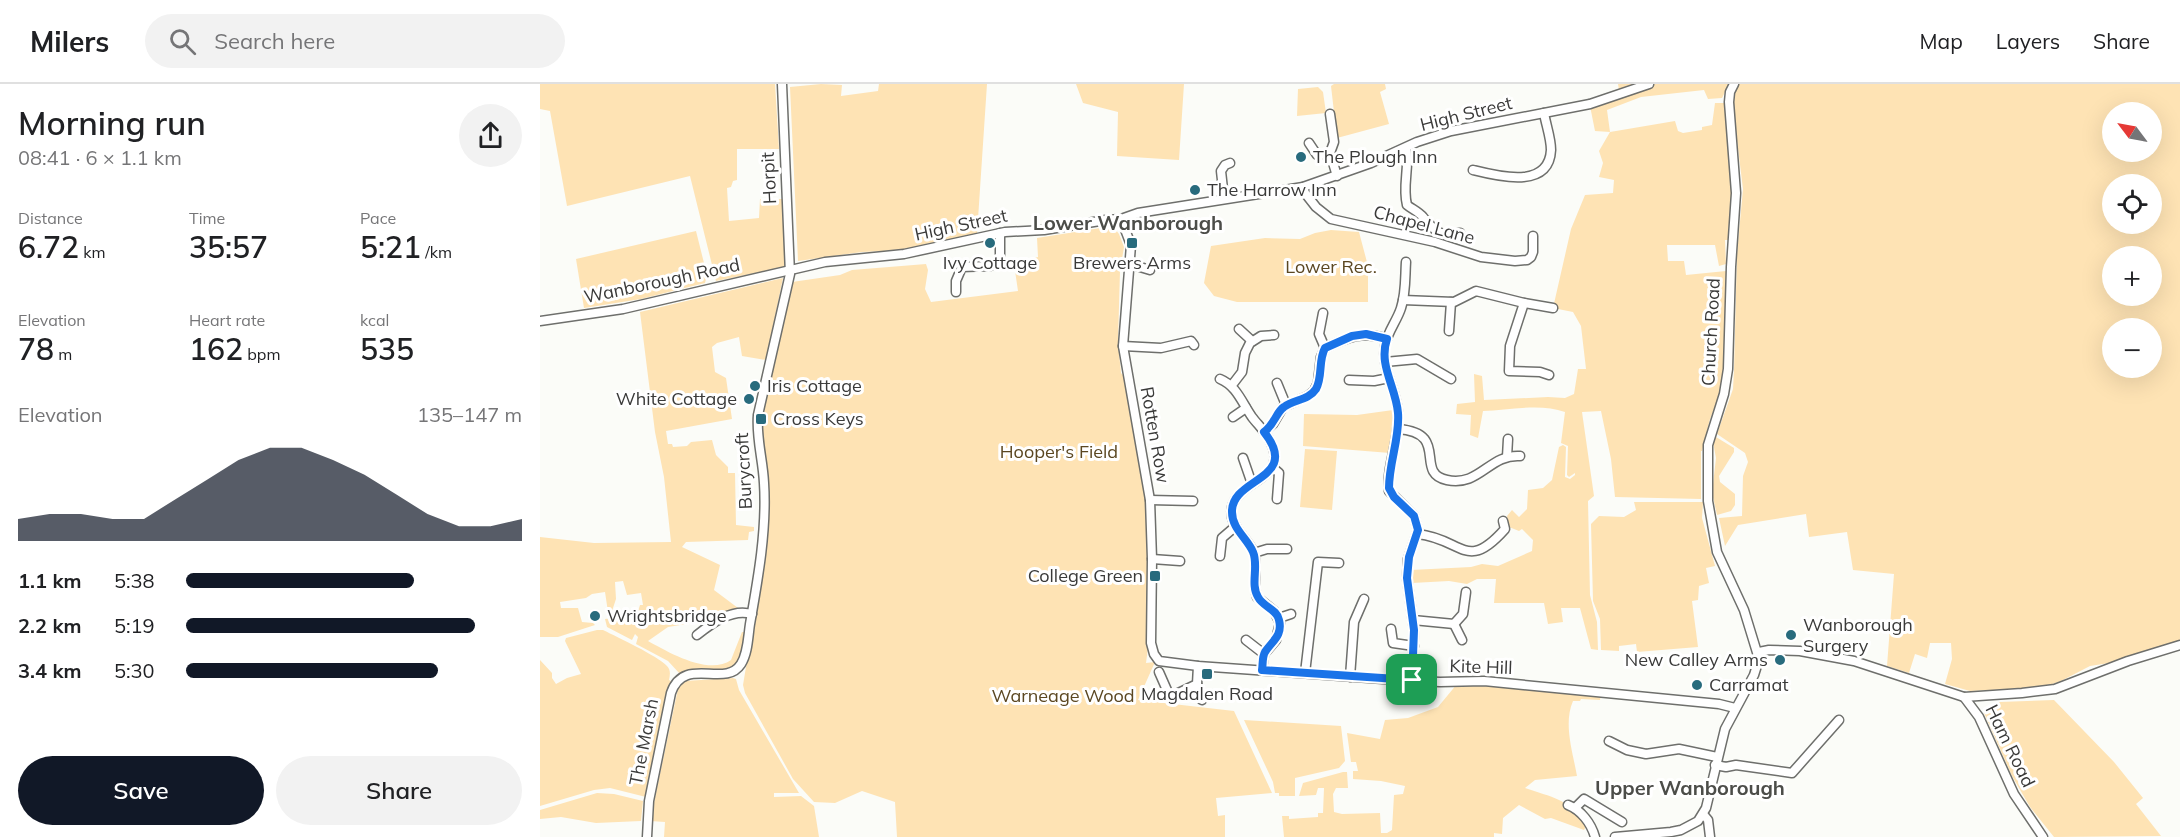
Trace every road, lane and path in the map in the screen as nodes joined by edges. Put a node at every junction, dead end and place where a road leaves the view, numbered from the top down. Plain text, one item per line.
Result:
1 (782, 84) edge
2 (1649, 84) edge
3 (1734, 84) edge
4 (1544, 113) junction
5 (1330, 114) dead end
6 (1309, 143) dead end
7 (1406, 148) junction
8 (1330, 153) junction
9 (1230, 164) dead end
10 (1473, 170) dead end
11 (1337, 176) junction
12 (1303, 187) junction
13 (1224, 198) junction
14 (1121, 219) junction
15 (1000, 233) junction
16 (1460, 233) dead end
17 (1533, 236) dead end
18 (1130, 264) junction
19 (1403, 266) dead end
20 (790, 270) junction
21 (1150, 270) dead end
22 (956, 292) dead end
23 (1403, 300) junction
24 (1451, 302) junction
25 (1524, 303) junction
26 (1553, 308) dead end
27 (1323, 313) dead end
28 (540, 321) edge
29 (1239, 329) dead end
30 (1449, 331) dead end
31 (1274, 335) dead end
32 (1387, 339) junction
33 (1252, 341) junction
34 (1194, 345) dead end
35 (1123, 346) junction
36 (1325, 348) junction
37 (1385, 362) junction
38 (1549, 375) dead end
39 (1389, 378) junction
40 (1220, 379) dead end
41 (1451, 379) dead end
42 (1354, 382) dead end
43 (1277, 383) dead end
44 (1232, 385) junction
45 (1286, 405) junction
46 (1246, 408) junction
47 (1233, 417) dead end
48 (1398, 429) junction
49 (1264, 432) junction
50 (1508, 439) dead end
51 (1520, 456) dead end
52 (1507, 457) junction
53 (1243, 458) dead end
54 (1272, 468) junction
55 (1444, 480) junction
56 (1252, 484) junction
57 (1437, 488) dead end
58 (1189, 499) dead end
59 (1277, 499) dead end
60 (1150, 500) junction
61 (1236, 526) junction
62 (1507, 528) dead end
63 (1418, 534) junction
64 (1287, 549) dead end
65 (1254, 553) junction
66 (1220, 556) dead end
67 (1152, 559) junction
68 (1180, 561) dead end
69 (1339, 563) dead end
70 (1466, 592) dead end
71 (1364, 599) dead end
72 (752, 614) junction
73 (1291, 614) dead end
74 (1279, 618) junction
75 (1413, 620) junction
76 (1454, 624) junction
77 (1390, 629) dead end
78 (697, 635) dead end
79 (1246, 640) dead end
80 (1462, 640) dead end
81 (2180, 645) edge
82 (1414, 646) junction
83 (1759, 652) junction
84 (1264, 654) junction
85 (1155, 658) joint
86 (1198, 666) junction
87 (736, 670) joint
88 (1262, 670) junction
89 (1160, 672) dead end
90 (1305, 674) junction
91 (1350, 677) junction
92 (1412, 680) junction
93 (1197, 684) junction
94 (1964, 697) junction
95 (1202, 700) dead end
96 (1735, 708) junction
97 (1839, 720) dead end
98 (1609, 741) dead end
99 (1716, 761) junction
100 (1703, 814) junction
101 (1622, 822) dead end
102 (647, 837) edge
103 (1595, 837) edge
104 (1615, 837) edge
105 (1710, 837) edge
106 (2043, 837) edge

1 - 20 street, Horpit
2 - 4 street, High Street
3 - 83 street, Church Road
4 - 7 street, High Street
4 - 10 street
5 - 8 street
6 - 8 street
7 - 11 street, High Street
7 - 16 street
8 - 11 street
9 - 13 street
11 - 12 street, High Street
12 - 13 street, High Street
12 - 17 street, Chapel Lane
13 - 14 street, High Street
14 - 15 street, High Street
14 - 18 street, Rotten Row
15 - 20 street, High Street
15 - 22 street
18 - 21 street
18 - 35 street, Rotten Row
19 - 23 street
20 - 28 street, Wanborough Road
20 - 72 street, Burycroft
23 - 24 street
23 - 32 street
24 - 25 street
24 - 30 street
25 - 26 street
25 - 38 street
27 - 36 street
29 - 33 street
31 - 33 street
32 - 36 street
32 - 37 street
33 - 44 street
34 - 35 street
35 - 60 street, Rotten Row
36 - 45 street
37 - 39 street
37 - 41 street
39 - 42 street
39 - 48 street
40 - 44 street
43 - 45 street
44 - 46 street
45 - 49 street
46 - 47 street
46 - 49 street
48 - 55 street
48 - 63 street
49 - 54 street
50 - 52 street
51 - 52 street
52 - 55 street
53 - 56 street
54 - 56 street
54 - 59 street
55 - 57 street
56 - 61 street
58 - 60 street
60 - 67 street, Rotten Row
61 - 65 street
61 - 66 street
62 - 63 street
63 - 75 street
64 - 65 street
65 - 74 street
67 - 68 street
67 - 85 street, Rotten Row
69 - 90 street
70 - 76 street
71 - 91 street
72 - 78 street
72 - 87 street, Burycroft
73 - 74 street
74 - 84 street
75 - 76 street
75 - 82 street
76 - 80 street
77 - 82 street
79 - 84 street
81 - 94 street
82 - 92 street
83 - 94 street, Ham Road
83 - 96 street
84 - 88 street
85 - 86 street, Kite Hill
86 - 88 street, Kite Hill
86 - 93 street
87 - 102 street, The Marsh
88 - 90 street, Kite Hill
89 - 93 street
90 - 91 street, Kite Hill
91 - 92 street, Kite Hill
92 - 96 street, Kite Hill
93 - 95 street
94 - 106 street, Ham Road
96 - 99 street
97 - 99 street
98 - 99 street
99 - 100 street
100 - 104 street
100 - 105 street
101 - 103 street

